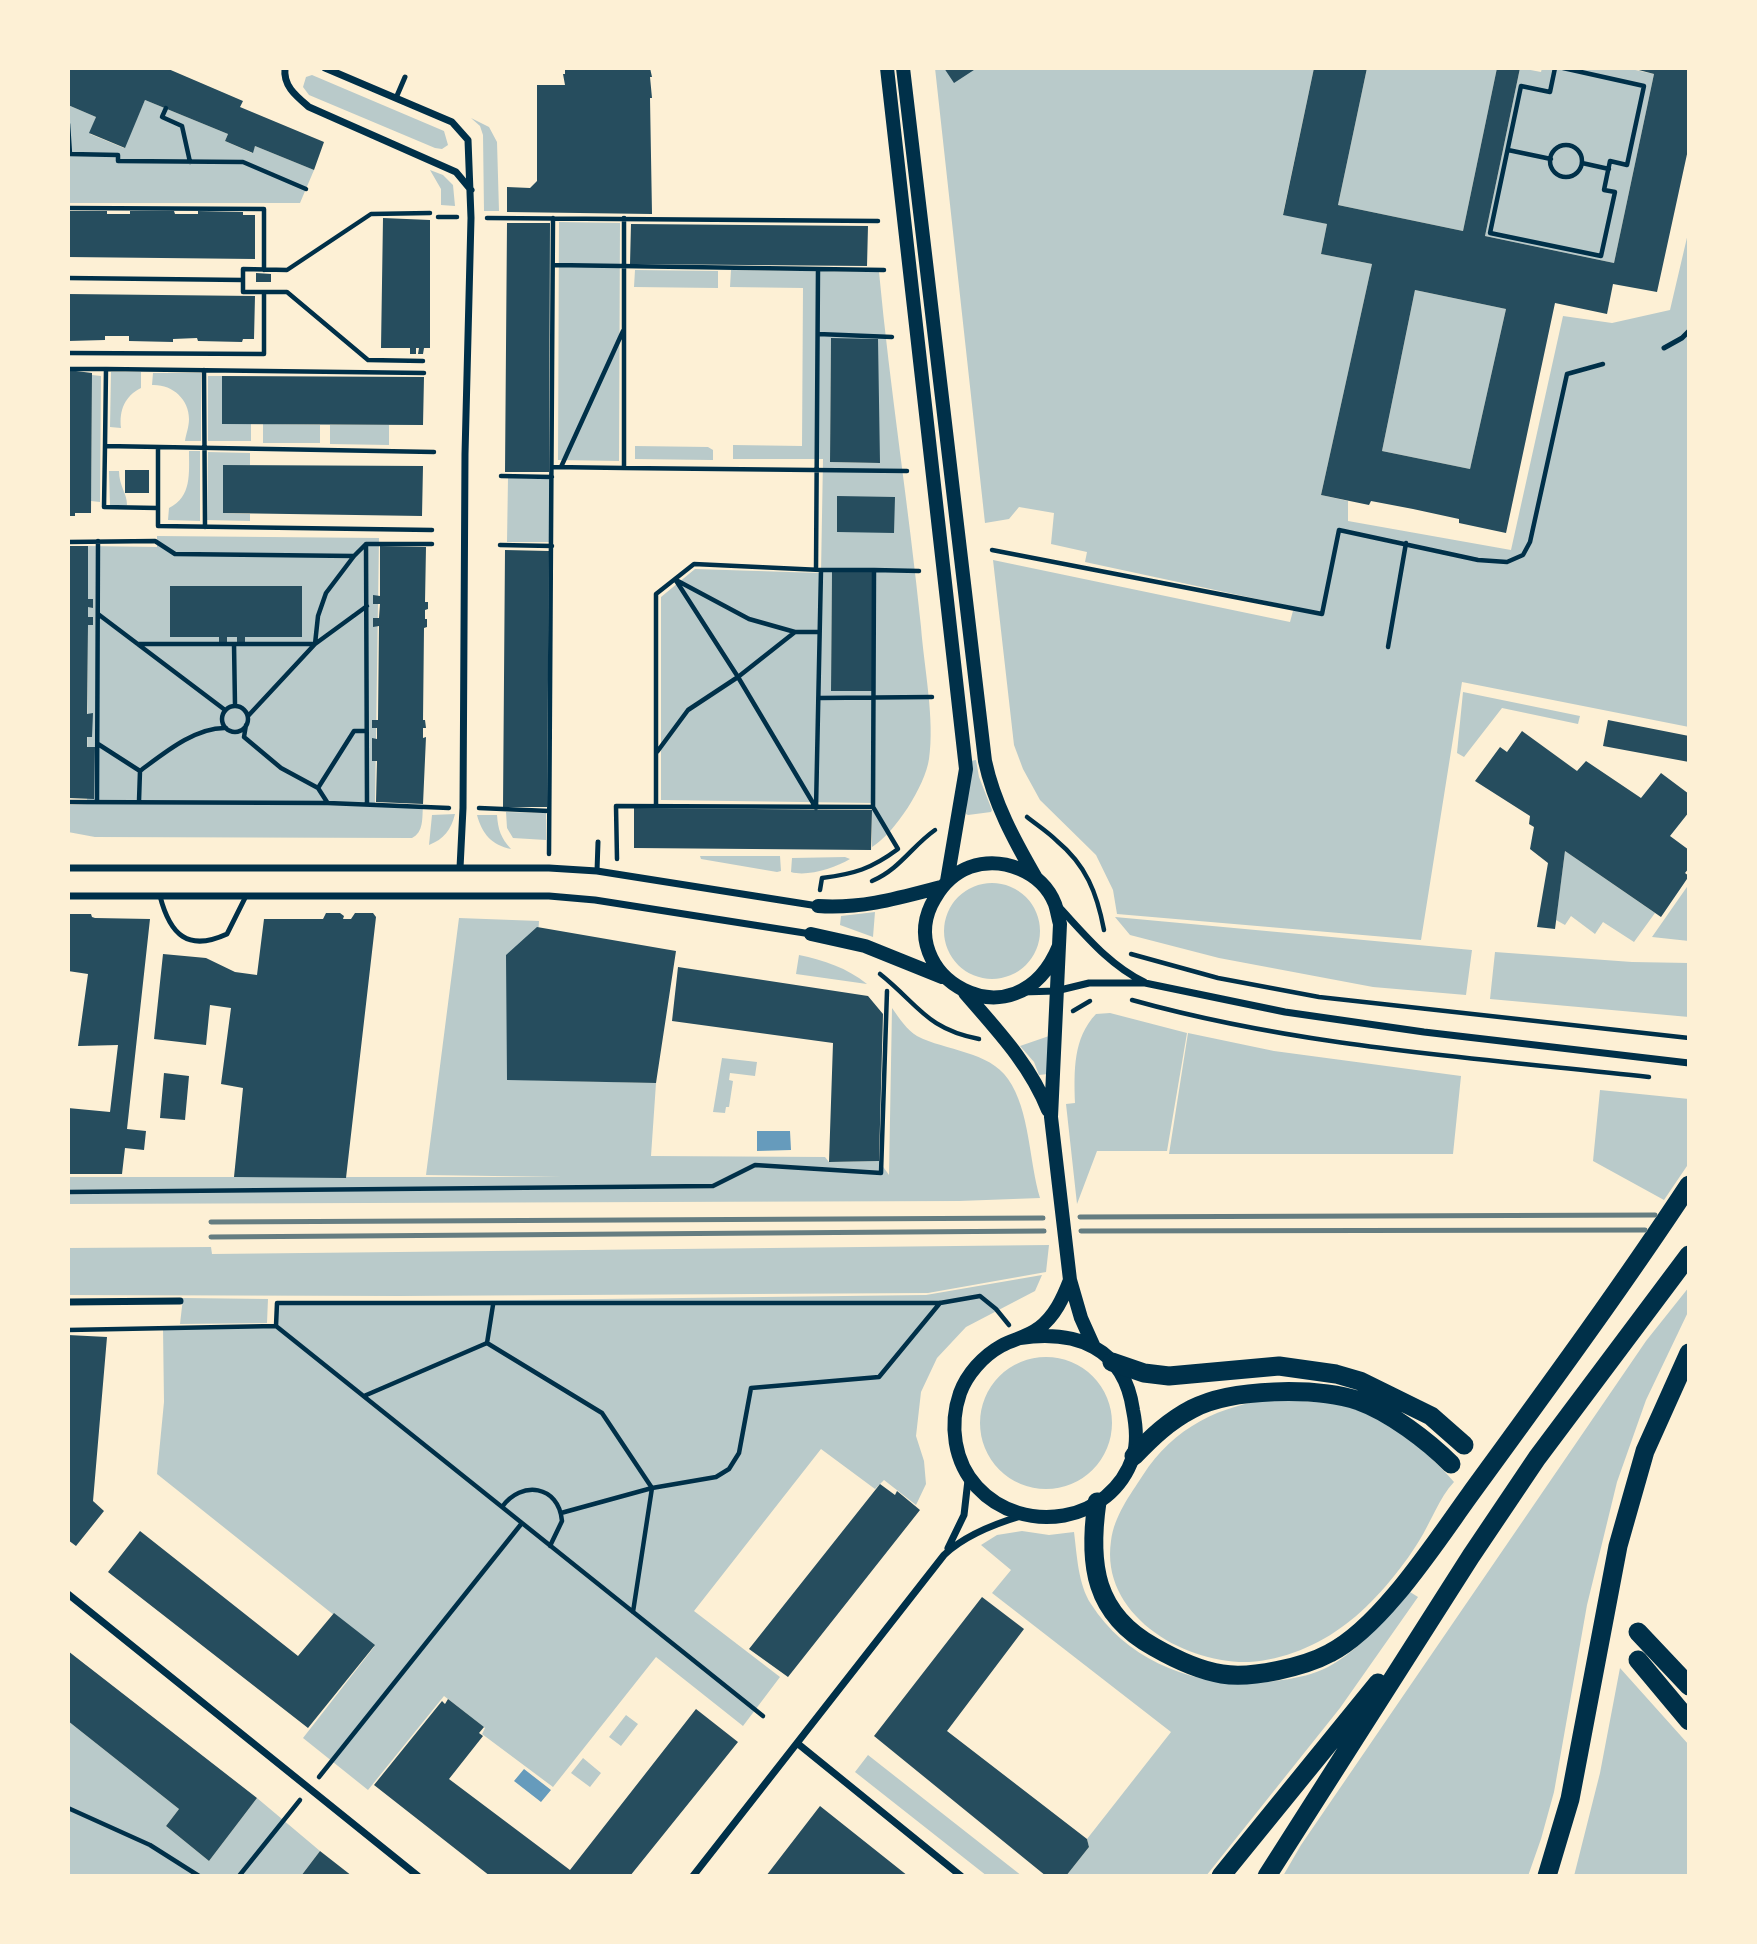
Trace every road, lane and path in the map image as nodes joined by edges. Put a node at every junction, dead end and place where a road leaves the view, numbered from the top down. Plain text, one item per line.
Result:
1 (285, 68) edge
2 (325, 68) edge
3 (887, 68) edge
4 (903, 68) edge
5 (1555, 68) edge
6 (1563, 68) edge
7 (405, 77) dead end
8 (396, 98) junction
9 (166, 108) dead end
10 (68, 124) edge
11 (1508, 150) junction
12 (1551, 159) junction
13 (190, 162) junction
14 (1582, 163) junction
15 (1609, 169) junction
16 (306, 189) dead end
17 (471, 191) junction
18 (68, 208) edge
19 (430, 213) dead end
20 (471, 218) junction
21 (553, 218) junction
22 (624, 218) junction
23 (878, 221) dead end
24 (554, 265) junction
25 (624, 265) junction
26 (818, 269) junction
27 (264, 270) junction
28 (884, 270) dead end
29 (68, 278) edge
30 (243, 280) junction
31 (264, 292) junction
32 (625, 329) junction
33 (1689, 331) edge
34 (818, 334) junction
35 (892, 337) dead end
36 (1664, 348) dead end
37 (68, 353) edge
38 (424, 360) dead end
39 (1603, 363) dead end
40 (68, 369) edge
41 (106, 369) junction
42 (204, 370) junction
43 (424, 373) dead end
44 (105, 446) junction
45 (158, 448) junction
46 (204, 448) junction
47 (434, 452) dead end
48 (552, 467) junction
49 (561, 467) junction
50 (624, 468) junction
51 (818, 470) junction
52 (907, 471) dead end
53 (501, 476) dead end
54 (552, 477) junction
55 (157, 508) junction
56 (205, 527) junction
57 (432, 530) dead end
58 (68, 541) edge
59 (98, 541) junction
60 (1406, 543) junction
61 (366, 544) junction
62 (432, 544) dead end
63 (500, 545) dead end
64 (552, 546) junction
65 (992, 550) dead end
66 (354, 556) junction
67 (819, 569) junction
68 (874, 570) junction
69 (919, 571) dead end
70 (675, 579) junction
71 (367, 606) junction
72 (98, 614) junction
73 (795, 632) junction
74 (819, 632) junction
75 (138, 644) junction
76 (234, 644) junction
77 (315, 644) junction
78 (1388, 647) dead end
79 (738, 677) junction
80 (932, 696) dead end
81 (875, 697) junction
82 (819, 698) junction
83 (235, 705) junction
84 (225, 710) junction
85 (248, 716) junction
86 (222, 718) junction
87 (247, 725) junction
88 (215, 728) junction
89 (226, 728) junction
90 (366, 731) junction
91 (236, 732) junction
92 (244, 737) junction
93 (98, 744) junction
94 (656, 753) junction
95 (140, 771) junction
96 (318, 788) junction
97 (68, 802) edge
98 (97, 802) junction
99 (139, 802) junction
100 (328, 803) junction
101 (366, 804) junction
102 (656, 806) junction
103 (873, 807) junction
104 (463, 808) junction
105 (816, 808) junction
106 (549, 811) junction
107 (1003, 815) junction
108 (1028, 818) dead end
109 (956, 822) junction
110 (598, 842) dead end
111 (68, 868) edge
112 (460, 868) junction
113 (549, 868) junction
114 (597, 871) junction
115 (616, 874) junction
116 (1036, 879) junction
117 (944, 884) junction
118 (864, 886) dead end
119 (829, 893) dead end
120 (68, 896) edge
121 (160, 896) junction
122 (246, 896) junction
123 (819, 899) junction
124 (1054, 903) junction
125 (811, 934) joint
126 (1059, 946) junction
127 (1127, 953) dead end
128 (945, 978) junction
129 (1144, 982) junction
130 (887, 991) dead end
131 (963, 991) junction
132 (1056, 991) junction
133 (1021, 992) junction
134 (1689, 1038) edge
135 (1689, 1063) edge
136 (1051, 1118) junction
137 (1689, 1185) edge
138 (68, 1192) edge
139 (1689, 1255) edge
140 (1070, 1280) junction
141 (180, 1301) dead end
142 (68, 1302) edge
143 (940, 1303) junction
144 (493, 1304) junction
145 (276, 1326) junction
146 (68, 1330) edge
147 (1020, 1338) junction
148 (486, 1343) junction
149 (1094, 1347) junction
150 (1689, 1353) edge
151 (1112, 1362) junction
152 (364, 1396) junction
153 (1464, 1446) dead end
154 (1134, 1456) junction
155 (1451, 1464) dead end
156 (968, 1475) junction
157 (652, 1488) junction
158 (1097, 1502) junction
159 (502, 1507) junction
160 (561, 1513) junction
161 (1025, 1515) junction
162 (522, 1523) junction
163 (550, 1546) junction
164 (944, 1555) junction
165 (68, 1594) edge
166 (68, 1602) edge
167 (83, 1607) junction
168 (1438, 1608) junction
169 (633, 1612) junction
170 (1638, 1632) dead end
171 (1638, 1660) dead end
172 (1689, 1686) edge
173 (763, 1716) dead end
174 (1689, 1721) edge
175 (797, 1743) junction
176 (310, 1788) junction
177 (68, 1808) edge
178 (199, 1876) edge
179 (239, 1876) edge
180 (418, 1876) edge
181 (693, 1876) edge
182 (961, 1876) edge
183 (1221, 1876) edge
184 (1267, 1876) edge
185 (1547, 1876) edge

1 - 17 street
2 - 8 street
3 - 109 main road
4 - 107 main road
5 - 11 path
6 - 15 path
7 - 8 lane
8 - 17 street
9 - 13 path
10 - 13 path
11 - 12 path
11 - 15 path
12 - 14 path
12 - 14 path
13 - 16 path
14 - 15 path
17 - 20 street
18 - 27 path
19 - 27 path
20 - 21 path
20 - 104 street
21 - 22 path
21 - 24 path
22 - 23 path
22 - 25 path
24 - 25 path
24 - 48 path
25 - 26 path
25 - 32 path
26 - 28 path
26 - 34 path
27 - 30 path
29 - 30 path
30 - 31 path
31 - 37 path
31 - 38 path
32 - 49 path
32 - 50 path
33 - 36 lane
34 - 35 path
34 - 51 path
39 - 60 path
40 - 41 path
41 - 42 path
41 - 44 path
42 - 43 path
42 - 46 path
44 - 45 path
44 - 55 path
45 - 46 path
45 - 55 path
46 - 47 path
46 - 56 path
48 - 49 path
48 - 54 path
49 - 50 path
50 - 51 path
51 - 52 path
51 - 67 path
53 - 54 path
54 - 64 path
55 - 56 path
56 - 57 path
58 - 59 path
59 - 66 path
59 - 72 path
60 - 65 path
60 - 78 path
61 - 62 path
61 - 66 path
61 - 71 path
63 - 64 path
64 - 106 path
66 - 77 path
67 - 68 path
67 - 70 path
67 - 74 path
68 - 69 path
68 - 81 path
70 - 73 path
70 - 79 path
70 - 94 path
71 - 77 path
71 - 90 path
72 - 75 path
72 - 93 path
73 - 74 path
73 - 79 path
74 - 82 path
75 - 76 path
75 - 84 path
76 - 77 path
76 - 83 path
77 - 85 path
79 - 94 path
79 - 105 path
80 - 81 path
81 - 82 path
81 - 103 path
82 - 105 path
83 - 84 path
83 - 85 path
84 - 86 path
85 - 87 path
86 - 88 path
86 - 89 path
87 - 91 path
87 - 92 path
88 - 89 path
88 - 95 path
89 - 91 path
90 - 96 path
90 - 101 path
91 - 92 path
92 - 96 path
93 - 95 path
93 - 98 path
94 - 102 path
95 - 99 path
96 - 100 path
97 - 98 path
98 - 99 path
99 - 100 path
100 - 101 path
101 - 104 path
102 - 105 path
102 - 115 path
103 - 105 path
103 - 123 path
104 - 106 path
104 - 112 street
106 - 113 path
107 - 108 path
107 - 116 main road
109 - 117 main road
109 - 118 path
110 - 114 lane
111 - 112 street
112 - 113 street
113 - 114 street
114 - 115 street
115 - 123 street
116 - 117 main road
116 - 124 main road
117 - 123 main road
117 - 128 main road
119 - 123 path
120 - 121 street
121 - 122 street
121 - 122 lane
122 - 125 street
124 - 126 main road
124 - 129 street
125 - 128 main road
126 - 132 main road
126 - 133 main road
127 - 134 path
128 - 131 main road
129 - 132 street
129 - 135 street
130 - 138 path
131 - 133 main road
131 - 136 main road
132 - 133 street
132 - 136 main road
136 - 140 main road
137 - 158 highway
139 - 168 highway
140 - 147 main road
140 - 149 main road
141 - 142 street
143 - 144 path
143 - 147 path
143 - 157 path
144 - 145 path
144 - 148 path
145 - 146 path
145 - 152 path
147 - 149 main road
147 - 156 main road
148 - 152 path
148 - 157 path
149 - 151 main road
150 - 185 highway
151 - 153 highway
151 - 154 main road
152 - 159 path
154 - 155 highway
154 - 158 main road
156 - 161 main road
156 - 164 street
157 - 160 path
157 - 169 path
158 - 161 main road
159 - 160 path
159 - 162 path
160 - 163 path
161 - 164 street
162 - 163 path
162 - 176 path
163 - 169 path
164 - 175 street
165 - 167 street
166 - 167 street
167 - 176 street
168 - 183 highway
168 - 184 highway
169 - 173 path
170 - 172 highway
171 - 174 highway
175 - 181 street
175 - 182 street
176 - 179 path
176 - 180 street
177 - 178 path

